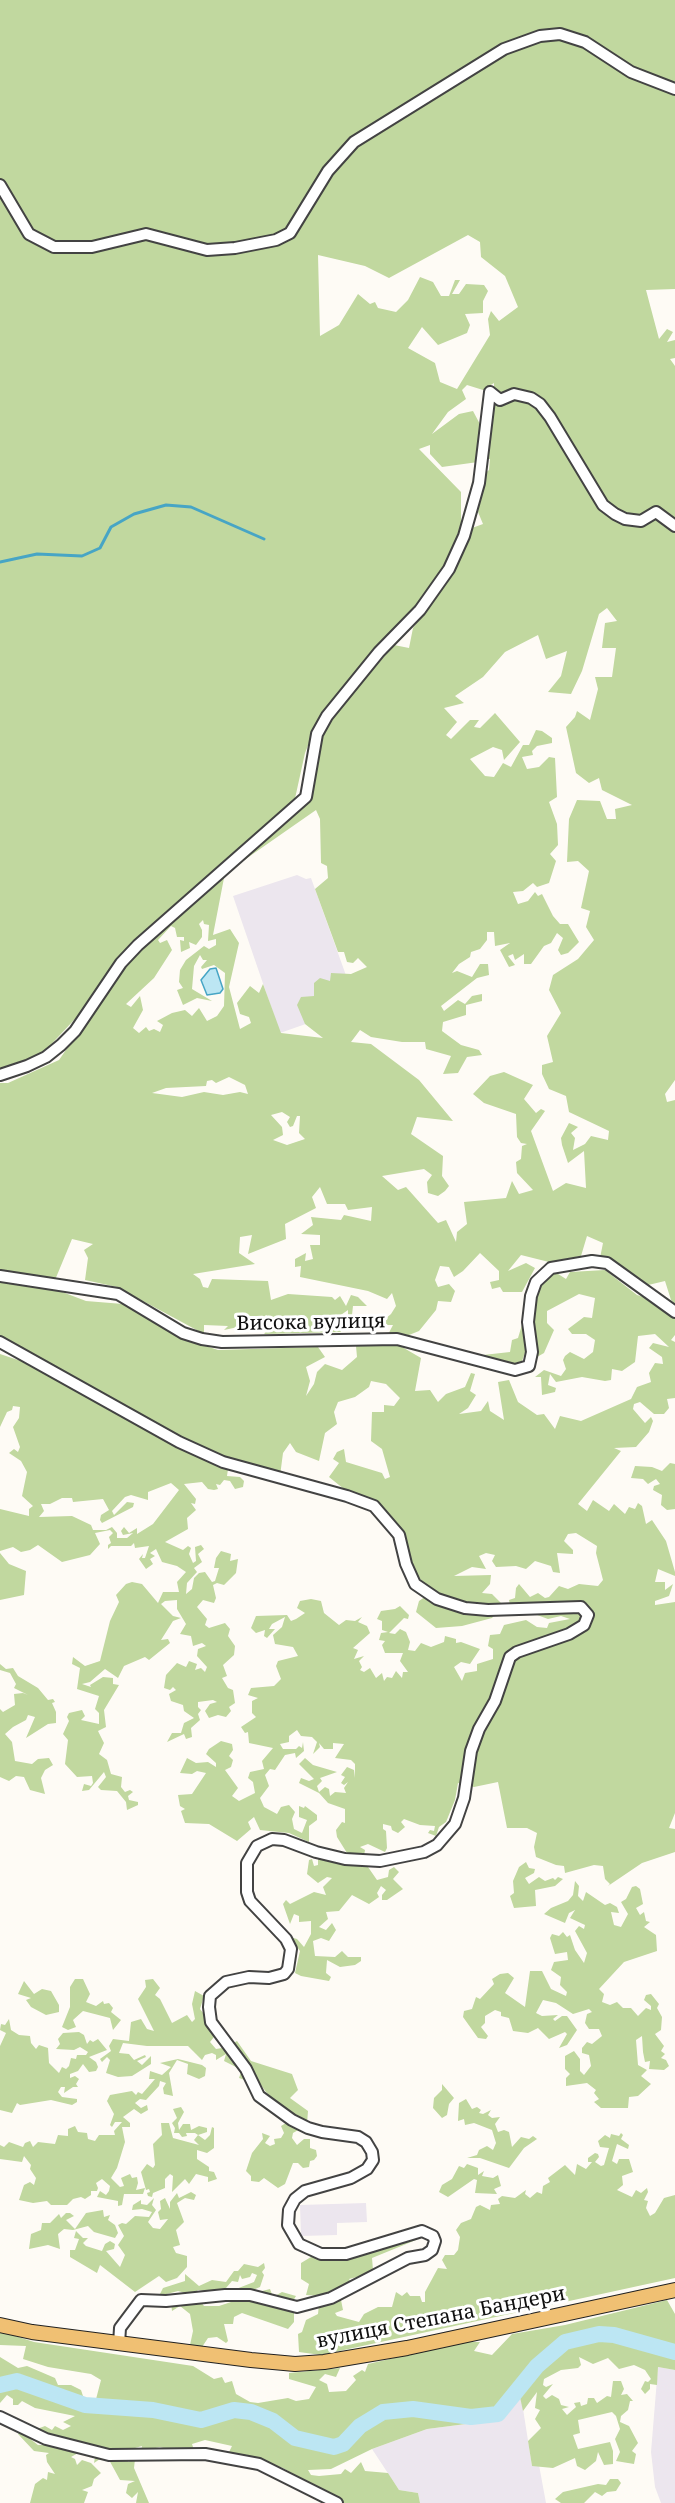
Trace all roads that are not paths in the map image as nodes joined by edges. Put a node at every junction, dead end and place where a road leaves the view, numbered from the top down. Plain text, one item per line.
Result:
1 (675, 89) edge
2 (0, 184) edge
3 (675, 526) edge
4 (0, 1075) edge
5 (0, 1276) edge
6 (675, 1312) edge
7 (0, 1342) edge
8 (675, 2290) edge
9 (0, 2325) edge
10 (119, 2344) junction
11 (0, 2417) edge
12 (337, 2503) edge

1 - 2 street
3 - 4 street
5 - 6 street, Висока вулиця
7 - 10 street
8 - 10 main road, вулиця Степана Бандери
9 - 10 main road, вулиця Степана Бандери
11 - 12 street

